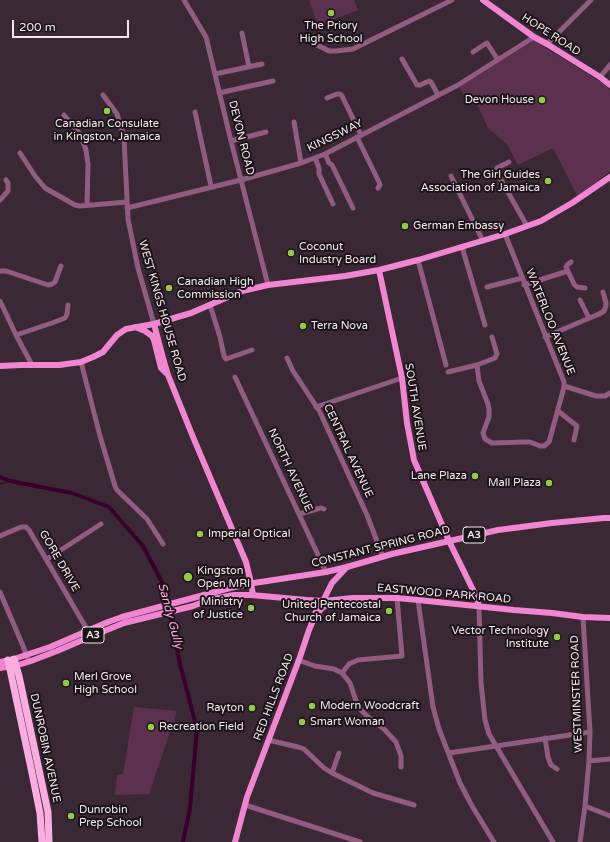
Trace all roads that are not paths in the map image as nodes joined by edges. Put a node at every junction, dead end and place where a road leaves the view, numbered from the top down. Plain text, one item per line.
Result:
1 (184, 0) edge
2 (452, 0) edge
3 (483, 0) edge
4 (591, 0) edge
5 (242, 33) dead end
6 (534, 37) junction
7 (547, 44) junction
8 (317, 45) dead end
9 (473, 52) dead end
10 (402, 59) dead end
11 (498, 60) junction
12 (262, 64) dead end
13 (610, 65) edge
14 (249, 67) junction
15 (215, 74) junction
16 (600, 77) junction
17 (274, 81) dead end
18 (610, 85) edge
19 (219, 93) junction
20 (103, 94) dead end
21 (438, 95) junction
22 (327, 98) dead end
23 (195, 112) dead end
24 (64, 115) dead end
25 (294, 122) dead end
26 (266, 132) dead end
27 (359, 136) junction
28 (231, 141) junction
29 (20, 153) dead end
30 (325, 154) junction
31 (315, 158) junction
32 (509, 162) dead end
33 (301, 163) junction
34 (329, 163) junction
35 (319, 168) junction
36 (451, 176) dead end
37 (610, 177) edge
38 (6, 180) dead end
39 (241, 180) junction
40 (211, 186) junction
41 (378, 188) dead end
42 (0, 200) edge
43 (333, 204) dead end
44 (87, 205) junction
45 (127, 205) junction
46 (353, 208) dead end
47 (527, 226) junction
48 (505, 234) junction
49 (483, 241) junction
50 (462, 247) junction
51 (418, 260) junction
52 (571, 262) dead end
53 (61, 266) dead end
54 (379, 270) junction
55 (0, 271) edge
56 (568, 271) junction
57 (522, 278) junction
58 (268, 285) junction
59 (524, 285) junction
60 (487, 288) dead end
61 (584, 288) dead end
62 (602, 292) dead end
63 (580, 300) dead end
64 (0, 301) edge
65 (68, 305) dead end
66 (210, 305) junction
67 (589, 318) junction
68 (154, 324) junction
69 (485, 325) dead end
70 (135, 327) junction
71 (16, 335) junction
72 (492, 337) dead end
73 (545, 337) junction
74 (252, 350) dead end
75 (287, 358) dead end
76 (81, 362) junction
77 (32, 365) junction
78 (446, 365) dead end
79 (477, 365) junction
80 (0, 366) edge
81 (448, 372) dead end
82 (168, 375) junction
83 (235, 377) dead end
84 (402, 378) junction
85 (564, 386) junction
86 (610, 393) edge
87 (316, 407) junction
88 (558, 411) junction
89 (574, 440) dead end
90 (324, 509) dead end
91 (299, 514) junction
92 (610, 518) edge
93 (101, 524) dead end
94 (0, 536) edge
95 (449, 540) junction
96 (163, 544) dead end
97 (383, 557) junction
98 (47, 559) junction
99 (246, 562) junction
100 (347, 568) junction
101 (326, 572) junction
102 (252, 583) junction
103 (0, 592) edge
104 (209, 593) junction
105 (253, 595) junction
106 (350, 598) junction
107 (397, 598) junction
108 (307, 600) junction
109 (418, 600) junction
110 (322, 601) junction
111 (176, 606) junction
112 (479, 606) junction
113 (156, 612) junction
114 (583, 617) junction
115 (610, 618) edge
116 (312, 623) junction
117 (88, 631) junction
118 (26, 655) junction
119 (298, 660) junction
120 (0, 662) edge
121 (29, 662) junction
122 (12, 663) junction
123 (0, 668) edge
124 (342, 673) junction
125 (590, 732) junction
126 (545, 738) junction
127 (268, 740) junction
128 (496, 746) junction
129 (339, 753) dead end
130 (449, 753) junction
131 (610, 759) edge
132 (589, 761) junction
133 (401, 768) dead end
134 (557, 769) dead end
135 (332, 773) junction
136 (414, 804) dead end
137 (245, 805) junction
138 (585, 806) junction
139 (610, 816) edge
140 (349, 840) edge
141 (42, 842) edge
142 (49, 842) edge
143 (236, 842) edge
144 (360, 842) edge
145 (494, 842) edge
146 (553, 842) edge
147 (580, 842) edge

1 - 15 street, DEVON ROAD
2 - 8 street
3 - 6 main road, HOPE ROAD
4 - 7 street
5 - 14 street
6 - 7 main road, HOPE ROAD
6 - 11 street, KINGSWAY
7 - 16 main road, HOPE ROAD
9 - 11 street
10 - 21 street
11 - 21 street, KINGSWAY
12 - 14 street
13 - 16 street
14 - 15 street
15 - 19 street, DEVON ROAD
16 - 18 main road, HOPE ROAD
17 - 19 street
19 - 28 street, DEVON ROAD
20 - 45 street, WEST KINGS HOUSE ROAD
21 - 27 street, KINGSWAY
22 - 27 street
23 - 40 street
24 - 44 street
25 - 33 street
26 - 28 street
27 - 30 street, KINGSWAY
27 - 41 street
28 - 39 street, DEVON ROAD
29 - 44 street, KINGSWAY
30 - 31 street, KINGSWAY
30 - 34 street
31 - 33 street, KINGSWAY
31 - 35 street
32 - 47 street
33 - 39 street, KINGSWAY
34 - 35 street
34 - 46 street
35 - 43 street
36 - 49 street
37 - 47 main road
38 - 42 street
39 - 40 street, KINGSWAY
39 - 58 street, DEVON ROAD
40 - 45 street, KINGSWAY
44 - 45 street, KINGSWAY
45 - 68 street, WEST KINGS HOUSE ROAD
47 - 48 main road
48 - 49 main road
48 - 57 street, WATERLOO AVENUE
49 - 50 main road
50 - 51 main road
50 - 69 street
51 - 54 main road
51 - 78 street
52 - 56 street
53 - 55 street
54 - 58 main road
54 - 84 main road, SOUTH AVENUE
56 - 59 street
56 - 61 street
57 - 59 street, WATERLOO AVENUE
57 - 60 street
58 - 66 main road
59 - 73 street, WATERLOO AVENUE
62 - 67 street
63 - 67 street
64 - 71 street
65 - 71 street
66 - 68 main road
66 - 74 street
67 - 73 street
68 - 70 main road
68 - 82 main road, WEST KINGS HOUSE ROAD
70 - 76 main road
70 - 82 main road
71 - 77 street
72 - 79 street
73 - 85 street, WATERLOO AVENUE
75 - 87 street, CENTRAL AVENUE
76 - 77 main road
76 - 96 street
77 - 80 main road
79 - 81 street
79 - 88 street, WATERLOO AVENUE
82 - 99 main road, WEST KINGS HOUSE ROAD
83 - 91 street, NORTH AVENUE
84 - 87 street
84 - 95 main road, SOUTH AVENUE
85 - 86 street
85 - 88 street, WATERLOO AVENUE
87 - 97 street, CENTRAL AVENUE
88 - 89 street
90 - 91 street
91 - 101 street, NORTH AVENUE
92 - 95 main road, CONSTANT SPRING ROAD / A3
93 - 98 street
94 - 98 street, GORE DRIVE
95 - 97 main road, CONSTANT SPRING ROAD / A3
95 - 112 main road, SOUTH AVENUE
97 - 100 main road, CONSTANT SPRING ROAD / A3
98 - 117 street, GORE DRIVE
99 - 102 main road, WEST KINGS HOUSE ROAD
99 - 104 main road
100 - 101 main road, CONSTANT SPRING ROAD / A3
100 - 110 main road, RED HILLS ROAD
101 - 102 main road, CONSTANT SPRING ROAD / A3
102 - 104 main road, CONSTANT SPRING ROAD / A3
102 - 105 main road, WEST KINGS HOUSE ROAD
103 - 118 street
104 - 111 main road, CONSTANT SPRING ROAD / A3
105 - 108 main road, EASTWOOD PARK ROAD / A3
105 - 111 main road, CONSTANT SPRING ROAD / A3
106 - 107 main road, EASTWOOD PARK ROAD / A3
106 - 110 main road, EASTWOOD PARK ROAD / A3
106 - 116 main road
107 - 109 main road, EASTWOOD PARK ROAD / A3
107 - 124 street
108 - 110 main road, EASTWOOD PARK ROAD / A3
108 - 116 main road
109 - 112 main road, EASTWOOD PARK ROAD / A3
109 - 130 street
110 - 116 main road, RED HILLS ROAD
111 - 113 main road, CONSTANT SPRING ROAD / A3
112 - 114 main road, EASTWOOD PARK ROAD / A3
112 - 128 street
113 - 117 main road, CONSTANT SPRING ROAD / A3
113 - 121 main road, CONSTANT SPRING ROAD / A3
114 - 115 main road, EASTWOOD PARK ROAD / A3
114 - 125 street, WESTMINSTER ROAD
116 - 119 main road, RED HILLS ROAD
117 - 118 main road, CONSTANT SPRING ROAD / A3
118 - 121 street
118 - 122 main road, CONSTANT SPRING ROAD / A3
119 - 124 street
119 - 127 main road, RED HILLS ROAD
120 - 122 main road, CONSTANT SPRING ROAD / A3
121 - 122 main road, CONSTANT SPRING ROAD / A3
122 - 123 main road, CONSTANT SPRING ROAD / A3
122 - 141 highway, DUNROBIN AVENUE
122 - 142 highway, DUNROBIN AVENUE
124 - 133 street
125 - 126 street
125 - 132 street, WESTMINSTER ROAD
126 - 128 street
126 - 134 street
127 - 135 street
127 - 137 main road, RED HILLS ROAD
128 - 130 street
128 - 146 street
129 - 135 street
130 - 145 street
131 - 132 street
132 - 138 street, WESTMINSTER ROAD
135 - 136 street
137 - 140 street
137 - 143 main road, RED HILLS ROAD
138 - 139 street
138 - 147 street, WESTMINSTER ROAD
140 - 144 street

